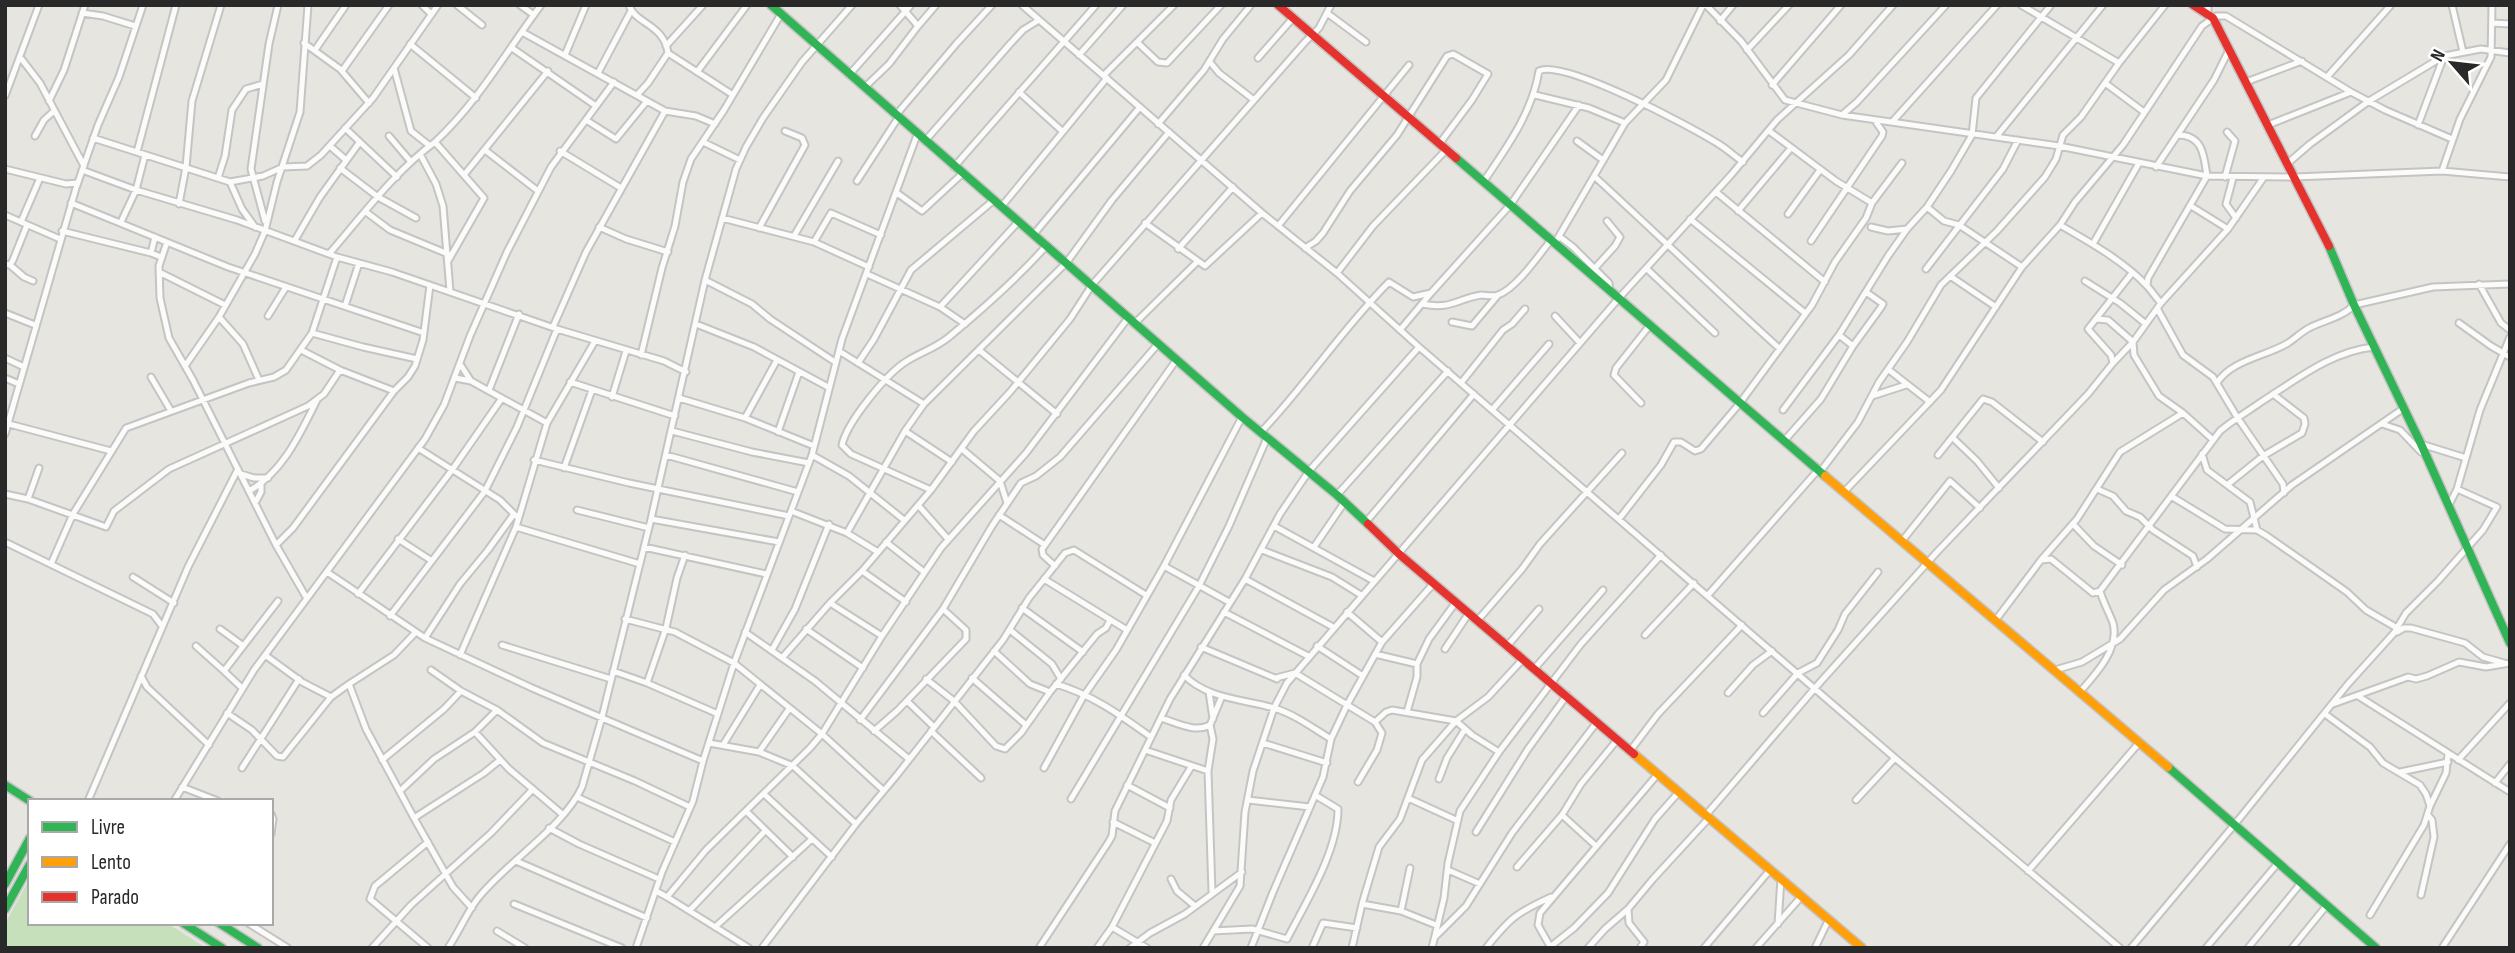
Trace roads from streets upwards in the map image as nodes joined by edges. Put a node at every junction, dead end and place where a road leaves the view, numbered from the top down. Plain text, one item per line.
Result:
1 (38, 5) edge
2 (85, 5) edge
3 (143, 5) edge
4 (176, 5) edge
5 (221, 5) edge
6 (278, 5) edge
7 (346, 5) edge
8 (422, 5) edge
9 (438, 5) edge
10 (457, 5) edge
11 (520, 5) edge
12 (541, 5) edge
13 (586, 5) edge
14 (703, 5) edge
15 (747, 5) edge
16 (771, 5) edge
17 (852, 5) edge
18 (900, 5) edge
19 (936, 5) edge
20 (992, 5) edge
21 (1022, 5) edge
22 (1096, 5) edge
23 (1123, 5) edge
24 (1174, 5) edge
25 (1221, 5) edge
26 (1251, 5) edge
27 (1278, 5) edge
28 (1331, 5) edge
29 (1704, 5) edge
30 (1733, 5) edge
31 (1789, 5) edge
32 (1841, 5) edge
33 (1893, 5) edge
34 (1946, 5) edge
35 (1997, 5) edge
36 (2021, 5) edge
37 (2104, 5) edge
38 (2165, 5) edge
39 (2193, 5) edge
40 (2391, 5) edge
41 (2452, 5) edge
42 (2492, 5) edge
43 (306, 6) edge
44 (386, 6) edge
45 (2050, 7) edge
46 (630, 8) edge
47 (909, 8) edge
48 (2210, 12) edge
49 (82, 13) junction
50 (1327, 13) junction
51 (431, 14) junction
52 (534, 15) junction
53 (782, 15) junction
54 (2041, 16) junction
55 (1293, 18) junction
56 (1039, 20) junction
57 (2048, 20) junction
58 (1720, 21) junction
59 (2492, 23) junction
60 (2510, 24) edge
61 (482, 25) dead end
62 (135, 26) junction
63 (918, 26) junction
64 (522, 32) junction
65 (1312, 35) junction
66 (2077, 37) junction
67 (1064, 41) junction
68 (1137, 41) junction
69 (1366, 42) dead end
70 (304, 43) junction
71 (410, 44) junction
72 (816, 45) junction
73 (512, 48) junction
74 (667, 49) junction
75 (2493, 49) junction
76 (315, 50) junction
77 (1747, 50) junction
78 (2229, 50) junction
79 (2463, 51) junction
80 (2510, 53) edge
81 (565, 55) junction
82 (1079, 55) junction
83 (2444, 56) junction
84 (20, 57) junction
85 (1258, 58) dead end
86 (2302, 61) junction
87 (1210, 62) junction
88 (2119, 63) junction
89 (1409, 65) dead end
90 (394, 68) junction
91 (342, 71) junction
92 (548, 71) junction
93 (697, 72) junction
94 (598, 73) junction
95 (849, 75) junction
96 (1105, 77) junction
97 (2327, 77) junction
98 (614, 82) junction
99 (2246, 82) junction
100 (2105, 83) junction
101 (263, 84) junction
102 (1772, 85) junction
103 (865, 87) junction
104 (1019, 92) junction
105 (2351, 92) junction
106 (637, 95) junction
107 (733, 95) junction
108 (1382, 95) junction
109 (1535, 95) junction
110 (5, 96) edge
111 (476, 98) junction
112 (1254, 100) junction
113 (49, 101) junction
114 (647, 101) junction
115 (2369, 101) junction
116 (369, 103) junction
117 (1644, 103) junction
118 (1794, 104) junction
119 (1578, 105) junction
120 (596, 106) junction
121 (1140, 107) junction
122 (54, 111) junction
123 (665, 111) junction
124 (2144, 112) junction
125 (1842, 115) junction
126 (897, 116) junction
127 (1410, 117) junction
128 (586, 120) junction
129 (1876, 121) junction
130 (1892, 121) junction
131 (1625, 123) junction
132 (715, 124) junction
133 (1158, 124) junction
134 (2268, 125) junction
135 (2418, 125) junction
136 (345, 128) junction
137 (785, 131) dead end
138 (1062, 131) junction
139 (1769, 131) junction
140 (1168, 132) junction
141 (2227, 132) dead end
142 (917, 135) junction
143 (1972, 135) junction
144 (2178, 135) junction
145 (35, 136) dead end
146 (389, 136) dead end
147 (1996, 137) junction
148 (93, 138) junction
149 (2452, 139) junction
150 (2018, 140) junction
151 (925, 141) junction
152 (1577, 141) dead end
153 (703, 142) junction
154 (359, 143) junction
155 (432, 144) junction
156 (2049, 145) junction
157 (2123, 145) junction
158 (330, 146) junction
159 (1443, 146) junction
160 (2059, 146) junction
161 (1791, 148) junction
162 (485, 150) junction
163 (560, 151) junction
164 (137, 152) junction
165 (420, 154) junction
166 (2057, 154) junction
167 (145, 155) junction
168 (2112, 156) junction
169 (346, 160) junction
170 (740, 160) junction
171 (1202, 160) junction
172 (1603, 160) junction
173 (2128, 160) junction
174 (838, 161) dead end
175 (411, 162) junction
176 (1743, 162) junction
177 (1902, 163) dead end
178 (2139, 163) junction
179 (2288, 163) junction
180 (186, 167) junction
181 (283, 167) junction
182 (954, 167) junction
183 (2156, 167) junction
184 (83, 168) junction
185 (340, 168) junction
186 (5, 169) edge
187 (1820, 170) junction
188 (2442, 171) junction
189 (2133, 173) junction
190 (962, 174) junction
191 (464, 175) junction
192 (1594, 176) junction
193 (2207, 176) junction
194 (397, 177) junction
195 (2225, 177) junction
196 (2250, 177) junction
197 (2263, 177) junction
198 (2295, 177) junction
199 (2510, 177) edge
200 (40, 178) junction
201 (218, 178) junction
202 (252, 178) junction
203 (2233, 178) junction
204 (857, 181) dead end
205 (1485, 181) junction
206 (230, 182) junction
207 (77, 183) junction
208 (1233, 187) junction
209 (621, 188) junction
210 (2255, 188) junction
211 (1849, 189) junction
212 (136, 190) junction
213 (538, 191) junction
214 (1716, 192) junction
215 (897, 193) junction
216 (378, 197) junction
217 (994, 200) junction
218 (1872, 202) junction
219 (71, 204) junction
220 (179, 204) junction
221 (1511, 204) junction
222 (1002, 206) junction
223 (2191, 206) junction
224 (1927, 207) junction
225 (1738, 211) junction
226 (366, 212) junction
227 (1262, 213) junction
228 (1788, 214) dead end
229 (5, 215) edge
230 (416, 218) dead end
231 (722, 218) junction
232 (1866, 218) junction
233 (2236, 218) junction
234 (1690, 219) junction
235 (1607, 220) dead end
236 (1019, 221) junction
237 (121, 222) junction
238 (266, 223) junction
239 (1145, 223) junction
240 (24, 224) junction
241 (1959, 225) junction
242 (2060, 225) junction
243 (1278, 226) junction
244 (255, 227) junction
245 (1871, 227) junction
246 (599, 228) junction
247 (759, 228) junction
248 (1860, 228) junction
249 (1907, 229) junction
250 (2228, 229) junction
251 (265, 231) junction
252 (62, 232) junction
253 (1034, 233) junction
254 (881, 235) junction
255 (794, 236) junction
256 (155, 237) junction
257 (60, 239) junction
258 (295, 240) junction
259 (1555, 240) junction
260 (1811, 241) dead end
261 (167, 242) junction
262 (814, 242) junction
263 (1985, 243) junction
264 (2093, 244) junction
265 (1047, 245) junction
266 (1667, 246) junction
267 (1305, 248) junction
268 (1178, 249) junction
269 (668, 252) junction
270 (151, 253) junction
271 (329, 254) junction
272 (161, 257) junction
273 (337, 257) junction
274 (448, 258) junction
275 (1067, 262) junction
276 (1198, 262) junction
277 (359, 263) junction
278 (8, 265) edge
279 (2022, 267) junction
280 (1595, 268) junction
281 (1647, 269) junction
282 (1926, 269) dead end
283 (868, 270) junction
284 (159, 272) junction
285 (245, 272) junction
286 (1337, 273) junction
287 (2132, 273) junction
288 (1950, 276) junction
289 (705, 280) junction
290 (33, 281) dead end
291 (2085, 281) dead end
292 (1825, 282) junction
293 (2146, 282) junction
294 (2479, 284) junction
295 (430, 285) junction
296 (1092, 285) junction
297 (2510, 285) edge
298 (286, 287) junction
299 (1610, 290) junction
300 (450, 291) junction
301 (902, 291) junction
302 (1866, 292) junction
303 (1431, 293) junction
304 (1498, 295) junction
305 (1619, 298) junction
306 (2112, 298) junction
307 (323, 301) junction
308 (484, 304) junction
309 (1370, 304) junction
310 (1422, 304) junction
311 (225, 305) junction
312 (2354, 305) junction
313 (345, 306) junction
314 (940, 307) junction
315 (1996, 307) junction
316 (2159, 307) junction
317 (1525, 309) dead end
318 (5, 313) edge
319 (1805, 313) junction
320 (519, 314) junction
321 (268, 316) dead end
322 (1555, 316) dead end
323 (219, 317) junction
324 (2096, 319) junction
325 (1131, 321) junction
326 (1452, 322) dead end
327 (2459, 323) dead end
328 (696, 324) junction
329 (965, 324) junction
330 (2146, 324) junction
331 (35, 325) junction
332 (1650, 326) junction
333 (555, 328) junction
334 (1400, 330) junction
335 (2510, 330) edge
336 (312, 333) junction
337 (424, 333) junction
338 (1716, 333) dead end
339 (1839, 335) junction
340 (2510, 337) edge
341 (594, 341) junction
342 (2133, 342) junction
343 (1580, 343) junction
344 (1158, 344) junction
345 (1549, 344) dead end
346 (1853, 346) junction
347 (1419, 347) junction
348 (2374, 347) junction
349 (1780, 349) junction
350 (301, 350) junction
351 (979, 350) junction
352 (626, 351) junction
353 (839, 351) junction
354 (2121, 354) junction
355 (2503, 354) junction
356 (641, 355) junction
357 (2111, 355) junction
358 (2134, 355) junction
359 (2510, 357) edge
360 (5, 358) edge
361 (417, 359) junction
362 (1177, 359) junction
363 (777, 360) junction
364 (835, 362) junction
365 (858, 363) junction
366 (2113, 363) junction
367 (460, 364) junction
368 (24, 366) junction
369 (186, 366) junction
370 (340, 370) junction
371 (1888, 370) junction
372 (1448, 371) junction
373 (685, 372) junction
374 (799, 372) junction
375 (5, 377) edge
376 (151, 377) dead end
377 (455, 378) junction
378 (2217, 379) junction
379 (258, 380) junction
380 (471, 381) junction
381 (886, 381) junction
382 (570, 382) junction
383 (1017, 382) junction
384 (1461, 383) junction
385 (19, 384) junction
386 (1906, 385) junction
387 (828, 387) junction
388 (489, 390) junction
389 (592, 390) junction
390 (394, 391) junction
391 (1474, 394) junction
392 (2273, 394) junction
393 (1872, 396) junction
394 (612, 397) junction
395 (502, 398) junction
396 (679, 398) junction
397 (203, 400) junction
398 (317, 400) junction
399 (1930, 402) junction
400 (1642, 403) dead end
401 (1740, 403) junction
402 (924, 404) junction
403 (9, 408) edge
404 (2404, 408) junction
405 (525, 410) junction
406 (1492, 410) junction
407 (1783, 410) dead end
408 (171, 411) junction
409 (2183, 413) junction
410 (1057, 414) junction
411 (676, 416) junction
412 (1242, 417) junction
413 (2237, 417) junction
414 (745, 418) junction
415 (9, 424) junction
416 (547, 424) junction
417 (2382, 424) junction
418 (1510, 425) junction
419 (672, 430) junction
420 (905, 431) junction
421 (778, 432) junction
422 (5, 434) edge
423 (1264, 435) junction
424 (1953, 438) junction
425 (2212, 439) junction
426 (1784, 441) junction
427 (2043, 442) junction
428 (2421, 444) junction
429 (226, 445) junction
430 (814, 446) junction
431 (418, 448) junction
432 (962, 449) junction
433 (111, 452) junction
434 (1622, 453) dead end
435 (666, 454) junction
436 (2202, 454) junction
437 (812, 455) junction
438 (1938, 455) dead end
439 (2263, 456) junction
440 (2425, 457) junction
441 (2466, 458) junction
442 (534, 460) junction
443 (952, 462) junction
444 (809, 463) junction
445 (39, 468) dead end
446 (564, 468) junction
447 (884, 468) junction
448 (452, 470) junction
449 (1309, 471) junction
450 (1819, 471) junction
451 (239, 472) junction
452 (268, 478) junction
453 (2280, 480) junction
454 (1000, 481) junction
455 (246, 484) junction
456 (261, 484) junction
457 (2227, 485) junction
458 (2292, 485) junction
459 (229, 486) junction
460 (1999, 488) junction
461 (658, 489) junction
462 (2097, 489) junction
463 (2457, 489) junction
464 (931, 490) junction
465 (249, 491) junction
466 (485, 491) junction
467 (870, 491) junction
468 (798, 492) junction
469 (1588, 492) junction
470 (1844, 492) junction
471 (2284, 493) junction
472 (5, 494) edge
473 (1337, 495) junction
474 (2171, 496) junction
475 (28, 499) junction
476 (255, 503) junction
477 (1007, 503) junction
478 (1345, 503) junction
479 (918, 505) junction
480 (2449, 505) junction
481 (1980, 508) junction
482 (577, 510) dead end
483 (790, 513) junction
484 (73, 514) junction
485 (999, 515) junction
486 (516, 516) junction
487 (2255, 518) junction
488 (651, 519) junction
489 (1619, 519) junction
490 (904, 520) junction
491 (1366, 522) junction
492 (829, 524) junction
493 (2073, 524) junction
494 (2151, 525) junction
495 (1274, 526) junction
496 (516, 527) junction
497 (649, 528) junction
498 (2243, 528) junction
499 (2257, 530) junction
500 (847, 533) junction
501 (398, 539) junction
502 (948, 539) junction
503 (1902, 541) junction
504 (5, 542) edge
505 (779, 542) junction
506 (886, 542) junction
507 (276, 545) junction
508 (1045, 545) junction
509 (644, 547) junction
510 (1314, 547) junction
511 (2466, 549) junction
512 (1262, 551) junction
513 (877, 552) junction
514 (1399, 554) junction
515 (685, 555) junction
516 (1661, 555) junction
517 (432, 561) junction
518 (2041, 561) junction
519 (51, 564) junction
520 (640, 564) junction
521 (1927, 564) junction
522 (2122, 565) junction
523 (1055, 566) junction
524 (1164, 566) junction
525 (2197, 567) junction
526 (863, 571) junction
527 (327, 572) junction
528 (924, 572) junction
529 (1878, 572) dead end
530 (766, 574) junction
531 (133, 577) dead end
532 (1045, 579) junction
533 (1245, 579) junction
534 (1374, 581) junction
535 (1434, 583) junction
536 (1694, 583) junction
537 (1199, 586) junction
538 (1603, 590) dead end
539 (2100, 591) junction
540 (358, 594) junction
541 (1146, 595) junction
542 (1361, 595) junction
543 (1707, 595) junction
544 (306, 597) junction
545 (278, 601) dead end
546 (906, 602) junction
547 (1229, 602) junction
548 (1456, 602) junction
549 (174, 603) junction
550 (830, 603) junction
551 (1022, 608) junction
552 (943, 609) junction
553 (1539, 609) dead end
554 (1224, 612) junction
555 (1347, 612) junction
556 (1469, 613) junction
557 (390, 616) junction
558 (625, 619) junction
559 (1110, 620) junction
560 (1478, 620) junction
561 (1995, 621) junction
562 (1742, 625) junction
563 (162, 626) junction
564 (1333, 627) junction
565 (666, 628) junction
566 (220, 629) dead end
567 (806, 629) junction
568 (1010, 630) junction
569 (1127, 630) junction
570 (2396, 631) junction
571 (745, 632) junction
572 (415, 633) junction
573 (1645, 635) dead end
574 (882, 636) junction
575 (425, 638) junction
576 (1382, 642) junction
577 (2510, 643) edge
578 (242, 645) junction
579 (502, 645) dead end
580 (1508, 645) junction
581 (2111, 645) junction
582 (196, 646) dead end
583 (1317, 646) junction
584 (1201, 647) junction
585 (1445, 649) dead end
586 (772, 650) junction
587 (994, 651) junction
588 (1772, 651) junction
589 (1083, 652) junction
590 (1375, 654) junction
591 (265, 655) junction
592 (460, 655) junction
593 (1308, 656) junction
594 (782, 658) junction
595 (1523, 659) junction
596 (734, 663) junction
597 (2507, 663) edge
598 (1417, 664) junction
599 (863, 668) junction
600 (1535, 668) junction
601 (431, 670) dead end
602 (2055, 670) junction
603 (223, 671) junction
604 (613, 671) junction
605 (1295, 673) junction
606 (1798, 673) junction
607 (1184, 675) junction
608 (141, 676) junction
609 (1363, 676) junction
610 (972, 678) junction
611 (1276, 678) junction
612 (611, 679) junction
613 (926, 679) junction
614 (1061, 679) junction
615 (299, 680) junction
616 (1094, 682) junction
617 (1552, 682) junction
618 (647, 683) junction
619 (1287, 683) junction
620 (349, 684) junction
621 (1056, 684) junction
622 (1178, 684) junction
623 (1192, 684) junction
624 (760, 685) junction
625 (242, 688) junction
626 (1815, 688) junction
627 (461, 691) junction
628 (1050, 692) junction
629 (1209, 692) junction
630 (1728, 693) dead end
631 (2080, 693) junction
632 (1567, 695) junction
633 (331, 696) junction
634 (1083, 696) junction
635 (1222, 696) junction
636 (2358, 696) junction
637 (1098, 700) junction
638 (907, 701) junction
639 (954, 701) junction
640 (841, 702) junction
641 (2510, 703) edge
642 (2333, 704) junction
643 (1347, 705) junction
644 (1274, 708) junction
645 (789, 709) junction
646 (497, 710) junction
647 (1406, 712) junction
648 (227, 713) junction
649 (1763, 713) dead end
650 (2325, 714) junction
651 (718, 715) junction
652 (1120, 716) junction
653 (602, 717) junction
654 (1161, 718) junction
655 (1441, 718) junction
656 (860, 720) junction
657 (1456, 721) junction
658 (1212, 722) junction
659 (1375, 722) junction
660 (1597, 722) junction
661 (1026, 725) junction
662 (932, 729) junction
663 (1465, 729) junction
664 (475, 732) junction
665 (874, 732) junction
666 (821, 734) junction
667 (1443, 734) junction
668 (1151, 737) junction
669 (260, 738) junction
670 (1331, 739) junction
671 (1617, 740) junction
672 (709, 743) junction
673 (1263, 743) junction
674 (2138, 743) junction
675 (723, 744) junction
676 (209, 745) junction
677 (1145, 750) junction
678 (1630, 751) junction
679 (759, 752) junction
680 (1499, 752) junction
681 (2448, 754) junction
682 (1895, 758) junction
683 (909, 759) junction
684 (382, 760) junction
685 (500, 760) junction
686 (2458, 760) junction
687 (703, 761) junction
688 (590, 762) junction
689 (1327, 762) junction
690 (2448, 762) junction
691 (2510, 764) edge
692 (793, 766) junction
693 (1191, 766) junction
694 (242, 768) dead end
695 (1044, 768) dead end
696 (1208, 771) junction
697 (2400, 772) junction
698 (1657, 775) junction
699 (981, 778) dead end
700 (1439, 779) dead end
701 (1358, 782) dead end
702 (2495, 783) junction
703 (5, 785) edge
704 (1127, 785) junction
705 (182, 787) junction
706 (533, 789) junction
707 (883, 790) junction
708 (400, 791) junction
709 (2510, 792) edge
710 (1678, 793) junction
711 (19, 794) junction
712 (764, 794) junction
713 (1315, 795) junction
714 (577, 797) junction
715 (1408, 798) junction
716 (89, 799) edge
717 (175, 799) edge
718 (211, 799) edge
719 (1071, 799) dead end
720 (28, 800) edge
721 (1248, 800) junction
722 (1856, 800) dead end
723 (28, 805) edge
724 (2430, 806) junction
725 (690, 807) junction
726 (1310, 807) junction
727 (1171, 808) junction
728 (746, 811) junction
729 (562, 814) junction
730 (1562, 815) junction
731 (2428, 815) junction
732 (1708, 817) junction
733 (414, 818) junction
734 (1456, 820) junction
735 (1113, 822) junction
736 (856, 824) junction
737 (2235, 824) junction
738 (549, 828) junction
739 (765, 831) junction
740 (1476, 832) dead end
741 (812, 839) junction
742 (428, 842) junction
743 (675, 842) junction
744 (1155, 843) junction
745 (2510, 844) edge
746 (1596, 846) junction
747 (27, 848) edge
748 (793, 857) junction
749 (832, 857) junction
750 (516, 861) junction
751 (2278, 863) junction
752 (1517, 867) dead end
753 (28, 868) edge
754 (1410, 868) dead end
755 (1770, 869) junction
756 (1448, 870) junction
757 (2028, 871) junction
758 (1242, 872) junction
759 (445, 874) junction
760 (1781, 878) junction
761 (659, 879) junction
762 (1171, 879) dead end
763 (2301, 883) junction
764 (5, 884) edge
765 (1480, 884) junction
766 (656, 891) junction
767 (1212, 892) junction
768 (1554, 895) junction
769 (2421, 895) dead end
770 (667, 897) junction
771 (1801, 897) junction
772 (514, 904) dead end
773 (1362, 904) junction
774 (2327, 905) junction
775 (1195, 906) junction
776 (472, 908) junction
777 (5, 909) edge
778 (1628, 909) junction
779 (690, 910) junction
780 (1401, 911) junction
781 (2370, 915) dead end
782 (648, 918) junction
783 (1829, 919) junction
784 (396, 921) junction
785 (1778, 923) junction
786 (186, 925) edge
787 (222, 925) edge
788 (254, 925) edge
789 (1437, 925) junction
790 (715, 927) junction
791 (1112, 927) junction
792 (1357, 928) junction
793 (1257, 930) junction
794 (497, 931) dead end
795 (1213, 931) junction
796 (1434, 938) junction
797 (1138, 942) junction
798 (376, 946) edge
799 (1550, 947) edge
800 (222, 948) edge
801 (258, 948) edge
802 (288, 948) edge
803 (428, 948) edge
804 (448, 948) edge
805 (525, 948) edge
806 (622, 948) edge
807 (636, 948) edge
808 (749, 948) edge
809 (762, 948) edge
810 (1040, 948) edge
811 (1097, 948) edge
812 (1130, 948) edge
813 (1147, 948) edge
814 (1203, 948) edge
815 (1251, 948) edge
816 (1312, 948) edge
817 (1352, 948) edge
818 (1432, 948) edge
819 (1486, 948) edge
820 (1588, 948) edge
821 (1640, 948) edge
822 (1704, 948) edge
823 (1756, 948) edge
824 (1815, 948) edge
825 (1862, 948) edge
826 (2120, 948) edge
827 (2130, 948) edge
828 (2206, 948) edge
829 (2248, 948) edge
830 (2292, 948) edge
831 (2376, 948) edge
832 (2442, 948) edge

1 - 84 street
2 - 49 street
3 - 62 street
4 - 164 street
5 - 180 street
6 - 101 street
7 - 76 street
8 - 51 street
9 - 51 street
10 - 61 street
11 - 52 street
12 - 52 street
13 - 81 street
14 - 74 street
15 - 93 street
16 - 53 street
17 - 72 street
18 - 47 street
19 - 63 street
20 - 126 street
21 - 56 street
22 - 67 street
23 - 82 street
24 - 68 street
25 - 68 street
26 - 87 street
27 - 55 street
28 - 50 street
29 - 58 street
29 - 117 street
30 - 58 street
31 - 77 street
32 - 102 street
33 - 118 street
34 - 125 street
35 - 130 street
36 - 54 street
37 - 66 street
38 - 88 street
39 - 48 street
40 - 97 street
41 - 79 street
42 - 59 street
43 - 70 street
44 - 91 street
45 - 54 street
45 - 57 street
46 - 74 street
46 - 94 street
47 - 63 street
47 - 95 street
48 - 78 street
48 - 86 street
48 - 124 street
49 - 62 street
49 - 113 street
50 - 65 street
50 - 69 street
51 - 71 street
52 - 64 street
53 - 72 street
53 - 107 street
54 - 57 street
54 - 143 street
55 - 65 street
55 - 85 street
56 - 67 street
56 - 151 street
57 - 66 street
58 - 77 street
59 - 60 street
59 - 75 street
62 - 148 street
63 - 103 street
64 - 73 street
64 - 81 street
65 - 108 street
65 - 112 street
66 - 88 street
66 - 147 street
67 - 82 street
67 - 104 street
68 - 96 street
70 - 76 street
70 - 181 street
71 - 90 street
71 - 111 street
72 - 95 street
72 - 170 street
73 - 92 street
73 - 111 street
74 - 93 street
74 - 106 street
75 - 79 street
75 - 80 street
75 - 149 street
76 - 91 street
77 - 102 street
78 - 99 street
78 - 144 street
79 - 83 street
81 - 94 street
82 - 96 street
83 - 115 street
83 - 135 street
84 - 110 street
84 - 113 street
86 - 97 street
86 - 99 street
87 - 112 street
87 - 133 street
88 - 100 street
89 - 108 street
90 - 116 street
90 - 155 street
91 - 116 street
92 - 120 street
92 - 162 street
93 - 107 street
94 - 98 street
95 - 103 street
96 - 121 street
96 - 138 street
97 - 105 street
98 - 106 street
98 - 120 street
99 - 134 street
100 - 124 street
100 - 160 street
101 - 201 street
101 - 202 street
102 - 118 street
103 - 126 street
104 - 138 street
104 - 182 street
105 - 115 street
105 - 134 street
106 - 114 street
107 - 132 street
108 - 127 street
108 - 243 street
109 - 117 street
109 - 119 street
109 - 205 street
111 - 155 street
112 - 171 street
113 - 122 street
114 - 123 street
114 - 128 street
115 - 135 street
115 - 179 street
116 - 136 street
117 - 131 street
117 - 176 street
118 - 125 street
118 - 139 street
119 - 131 street
119 - 221 street
120 - 128 street
121 - 133 street
121 - 253 street
122 - 145 street
122 - 184 street
123 - 132 street
123 - 209 street
124 - 157 street
125 - 129 street
126 - 142 street
126 - 204 street
127 - 159 street
127 - 159 street
127 - 267 street
128 - 163 street
129 - 130 street
129 - 211 street
130 - 143 street
131 - 172 street
132 - 153 street
133 - 140 street
134 - 179 street
135 - 149 street
136 - 154 street
136 - 158 street
137 - 247 street
138 - 222 street
139 - 161 street
139 - 176 street
140 - 171 street
140 - 275 street
141 - 195 street
142 - 151 street
142 - 215 street
143 - 147 street
143 - 224 street
144 - 183 street
144 - 193 street
146 - 175 street
147 - 150 street
148 - 164 street
148 - 184 street
149 - 188 street
150 - 156 street
150 - 241 street
151 - 182 street
152 - 172 street
153 - 170 street
153 - 269 street
154 - 169 street
154 - 194 street
155 - 165 street
155 - 191 street
156 - 160 street
156 - 166 street
157 - 168 street
157 - 173 street
158 - 169 street
158 - 181 street
159 - 205 street
159 - 286 street
160 - 166 street
160 - 168 street
161 - 187 street
161 - 225 street
162 - 191 street
162 - 213 street
163 - 209 street
163 - 213 street
164 - 167 street
165 - 175 street
165 - 274 street
166 - 263 street
167 - 180 street
167 - 212 street
168 - 173 street
168 - 242 street
169 - 185 street
170 - 231 street
171 - 208 street
171 - 239 street
172 - 192 street
173 - 178 street
173 - 189 street
174 - 255 street
175 - 194 street
176 - 214 street
177 - 218 street
178 - 183 street
178 - 189 street
179 - 198 street
180 - 201 street
180 - 220 street
181 - 202 street
181 - 238 street
182 - 190 street
183 - 193 street
184 - 207 street
184 - 212 street
185 - 216 street
185 - 258 street
186 - 200 street
187 - 211 street
187 - 228 street
188 - 198 street
188 - 199 street
189 - 264 street
190 - 215 street
190 - 217 street
191 - 274 street
192 - 259 street
192 - 266 street
193 - 195 street
193 - 223 street
194 - 216 street
195 - 203 street
196 - 197 street
196 - 203 street
196 - 210 street
197 - 198 street
197 - 210 street
198 - 312 street
200 - 207 street
200 - 240 street
201 - 206 street
202 - 206 street
202 - 238 street
203 - 233 street
205 - 221 street
206 - 244 street
207 - 219 street
208 - 227 street
208 - 268 street
209 - 246 street
210 - 233 street
211 - 218 street
211 - 260 street
212 - 220 street
212 - 237 street
213 - 308 street
214 - 225 street
214 - 234 street
215 - 254 street
216 - 226 street
216 - 230 street
217 - 222 street
217 - 301 street
218 - 232 street
219 - 237 street
219 - 252 street
220 - 244 street
221 - 259 street
221 - 303 street
222 - 236 street
223 - 250 street
223 - 293 street
224 - 241 street
224 - 249 street
225 - 292 street
226 - 271 street
226 - 274 street
227 - 243 street
227 - 276 street
229 - 240 street
231 - 247 street
231 - 289 street
232 - 245 street
232 - 248 street
233 - 250 street
234 - 266 street
234 - 319 street
235 - 280 street
236 - 253 street
236 - 314 street
237 - 256 street
238 - 251 street
239 - 268 street
239 - 296 street
240 - 257 street
240 - 278 street
241 - 263 street
241 - 282 street
242 - 264 street
242 - 279 street
243 - 267 street
244 - 251 street
245 - 248 street
245 - 249 street
246 - 269 street
246 - 333 street
247 - 255 street
248 - 292 street
249 - 302 street
250 - 316 street
251 - 258 street
251 - 285 street
252 - 257 street
252 - 270 street
253 - 265 street
254 - 262 street
254 - 283 street
255 - 262 street
256 - 261 street
256 - 270 street
257 - 331 street
258 - 271 street
259 - 280 street
259 - 299 street
259 - 304 street
261 - 272 street
261 - 285 street
262 - 283 street
263 - 279 street
263 - 288 street
264 - 287 street
265 - 275 street
265 - 329 street
266 - 281 street
266 - 349 street
267 - 286 street
268 - 276 street
269 - 356 street
270 - 272 street
271 - 273 street
272 - 284 street
273 - 277 street
273 - 307 street
274 - 300 street
275 - 296 street
275 - 351 street
276 - 325 street
277 - 295 street
277 - 313 street
278 - 290 street
279 - 315 street
280 - 299 street
281 - 305 street
281 - 338 street
283 - 301 street
283 - 353 street
284 - 311 street
284 - 369 street
285 - 298 street
285 - 311 street
286 - 309 street
287 - 293 street
287 - 306 street
288 - 315 street
288 - 371 street
289 - 328 street
289 - 364 street
291 - 306 street
292 - 319 street
293 - 316 street
294 - 297 street
294 - 312 street
294 - 335 street
295 - 300 street
295 - 337 street
296 - 325 street
296 - 383 street
298 - 307 street
298 - 321 street
299 - 305 street
300 - 308 street
301 - 314 street
301 - 365 street
302 - 339 street
302 - 346 street
303 - 309 street
303 - 310 street
304 - 310 street
304 - 326 street
305 - 332 street
305 - 343 street
306 - 324 street
306 - 330 street
307 - 313 street
307 - 336 street
308 - 320 street
308 - 367 street
309 - 334 street
309 - 423 street
310 - 334 street
311 - 323 street
312 - 348 street
312 - 378 street
313 - 337 street
314 - 329 street
315 - 399 street
316 - 330 street
316 - 378 street
317 - 384 street
318 - 331 street
319 - 349 street
320 - 333 street
320 - 388 street
322 - 343 street
323 - 369 street
323 - 379 street
324 - 342 street
324 - 357 street
325 - 344 street
325 - 410 street
327 - 355 street
328 - 363 street
328 - 373 street
329 - 381 street
330 - 342 street
331 - 368 street
332 - 400 street
332 - 401 street
333 - 341 street
333 - 405 street
334 - 347 street
336 - 350 street
336 - 361 street
337 - 361 street
339 - 346 street
339 - 407 street
340 - 355 street
341 - 352 street
341 - 382 street
342 - 354 street
342 - 358 street
343 - 418 street
344 - 362 street
344 - 477 street
345 - 406 street
346 - 426 street
347 - 372 street
347 - 449 street
348 - 392 street
348 - 404 street
349 - 401 street
350 - 370 street
350 - 379 street
351 - 383 street
351 - 402 street
352 - 356 street
352 - 394 street
353 - 364 street
353 - 365 street
354 - 357 street
354 - 358 street
354 - 366 street
355 - 359 street
355 - 441 street
356 - 373 street
357 - 366 street
358 - 409 street
360 - 368 street
361 - 390 street
362 - 412 street
362 - 508 street
363 - 374 street
363 - 414 street
364 - 387 street
365 - 381 street
366 - 427 street
367 - 377 street
367 - 380 street
368 - 385 street
369 - 397 street
370 - 390 street
370 - 398 street
371 - 386 street
371 - 393 street
372 - 384 street
372 - 473 street
373 - 396 street
374 - 387 street
374 - 421 street
375 - 385 street
376 - 408 street
377 - 380 street
377 - 431 street
378 - 413 street
379 - 397 street
380 - 388 street
381 - 402 street
381 - 447 street
382 - 389 street
382 - 416 street
383 - 410 street
383 - 432 street
384 - 391 street
385 - 403 street
386 - 393 street
386 - 399 street
387 - 430 street
388 - 395 street
389 - 394 street
389 - 446 street
390 - 507 street
391 - 406 street
391 - 491 street
392 - 413 street
392 - 439 street
393 - 450 street
394 - 411 street
395 - 405 street
395 - 448 street
396 - 411 street
396 - 414 street
397 - 408 street
397 - 429 street
398 - 429 street
398 - 452 street
399 - 470 street
401 - 426 street
401 - 489 street
402 - 420 street
403 - 415 street
404 - 417 street
404 - 428 street
405 - 416 street
405 - 466 street
406 - 418 street
408 - 433 street
409 - 425 street
409 - 462 street
410 - 454 street
411 - 419 street
412 - 423 street
412 - 524 street
413 - 425 street
413 - 439 street
414 - 421 street
415 - 422 street
415 - 433 street
416 - 442 street
417 - 440 street
417 - 458 street
418 - 469 street
418 - 514 street
419 - 435 street
419 - 444 street
420 - 443 street
420 - 447 street
421 - 430 street
423 - 449 street
423 - 537 street
424 - 427 street
424 - 438 street
424 - 460 street
425 - 436 street
426 - 450 street
427 - 460 street
428 - 440 street
428 - 441 street
429 - 451 street
429 - 484 street
430 - 437 street
431 - 448 street
431 - 527 street
432 - 443 street
432 - 454 street
433 - 484 street
434 - 469 street
435 - 461 street
435 - 468 street
436 - 457 street
436 - 474 street
437 - 444 street
437 - 467 street
439 - 453 street
439 - 457 street
440 - 480 street
441 - 463 street
442 - 446 street
442 - 486 street
443 - 464 street
444 - 468 street
445 - 475 street
446 - 461 street
447 - 464 street
447 - 467 street
448 - 466 street
448 - 501 street
449 - 473 street
449 - 495 street
450 - 470 street
450 - 543 street
451 - 452 street
451 - 455 street
451 - 459 street
452 - 456 street
453 - 458 street
453 - 471 street
454 - 477 street
454 - 502 street
455 - 459 street
455 - 465 street
456 - 465 street
456 - 476 street
457 - 487 street
458 - 471 street
459 - 549 street
460 - 481 street
461 - 483 street
461 - 488 street
462 - 493 street
462 - 494 street
463 - 480 street
463 - 511 street
464 - 479 street
465 - 476 street
466 - 486 street
466 - 517 street
467 - 490 street
467 - 500 street
468 - 483 street
469 - 489 street
469 - 560 street
470 - 503 street
471 - 487 street
472 - 475 street
473 - 478 street
474 - 494 street
474 - 498 street
475 - 484 street
476 - 507 street
477 - 485 street
478 - 491 street
478 - 510 street
479 - 490 street
479 - 502 street
480 - 511 street
481 - 503 street
481 - 521 street
482 - 497 street
483 - 492 street
483 - 505 street
484 - 519 street
485 - 508 street
485 - 552 street
486 - 496 street
486 - 575 street
487 - 498 street
487 - 499 street
488 - 497 street
488 - 505 street
489 - 516 street
490 - 506 street
491 - 514 street
492 - 500 street
492 - 586 street
493 - 518 street
493 - 522 street
494 - 522 street
494 - 525 street
495 - 510 street
495 - 512 street
496 - 520 street
496 - 592 street
497 - 509 street
498 - 499 street
498 - 525 street
499 - 570 street
500 - 513 street
501 - 517 street
501 - 540 street
502 - 528 street
503 - 521 street
504 - 519 street
505 - 530 street
506 - 513 street
506 - 528 street
507 - 544 street
508 - 523 street
509 - 515 street
509 - 520 street
510 - 534 street
511 - 570 street
511 - 577 street
512 - 533 street
512 - 542 street
513 - 526 street
514 - 534 street
514 - 535 street
515 - 530 street
515 - 565 street
516 - 536 street
516 - 617 street
517 - 557 street
518 - 539 street
518 - 561 street
519 - 563 street
520 - 558 street
521 - 561 street
521 - 626 street
522 - 539 street
523 - 532 street
523 - 541 street
524 - 537 street
524 - 541 street
525 - 581 street
526 - 546 street
526 - 550 street
527 - 540 street
527 - 544 street
528 - 546 street
529 - 606 street
530 - 571 street
531 - 549 street
532 - 551 street
532 - 559 street
533 - 547 street
533 - 564 street
534 - 542 street
535 - 548 street
535 - 576 street
536 - 543 street
536 - 573 street
537 - 547 street
537 - 652 street
538 - 600 street
539 - 581 street
540 - 557 street
541 - 569 street
542 - 555 street
543 - 562 street
544 - 591 street
545 - 578 street
546 - 574 street
547 - 554 street
548 - 556 street
548 - 598 street
549 - 563 street
550 - 567 street
550 - 574 street
551 - 568 street
551 - 589 street
552 - 613 street
552 - 656 street
553 - 580 street
554 - 584 street
554 - 593 street
555 - 564 street
555 - 576 street
556 - 560 street
556 - 585 street
557 - 572 street
558 - 565 street
558 - 604 street
559 - 569 street
559 - 589 street
560 - 580 street
561 - 602 street
562 - 588 street
562 - 678 street
563 - 608 street
564 - 583 street
565 - 596 street
565 - 618 street
566 - 578 street
567 - 594 street
567 - 599 street
568 - 587 street
568 - 614 street
569 - 616 street
570 - 597 street
570 - 642 street
571 - 586 street
571 - 596 street
572 - 575 street
572 - 620 street
574 - 599 street
575 - 592 street
576 - 590 street
578 - 603 street
579 - 612 street
580 - 595 street
581 - 602 street
581 - 631 street
582 - 603 street
583 - 593 street
583 - 609 street
584 - 607 street
584 - 611 street
586 - 594 street
587 - 610 street
587 - 628 street
588 - 606 street
588 - 630 street
589 - 614 street
590 - 598 street
590 - 609 street
591 - 615 street
591 - 625 street
592 - 653 street
593 - 605 street
594 - 640 street
595 - 600 street
595 - 657 street
596 - 624 street
596 - 651 street
597 - 636 street
598 - 647 street
599 - 640 street
600 - 617 street
601 - 627 street
602 - 631 street
603 - 625 street
604 - 612 street
604 - 618 street
605 - 611 street
605 - 619 street
605 - 643 street
606 - 626 street
606 - 649 street
607 - 622 street
607 - 623 street
608 - 676 street
608 - 716 street
609 - 643 street
610 - 639 street
610 - 661 street
611 - 619 street
612 - 653 street
613 - 638 street
613 - 639 street
614 - 621 street
615 - 633 street
615 - 669 street
616 - 634 street
616 - 637 street
617 - 632 street
617 - 680 street
618 - 651 street
619 - 644 street
620 - 633 street
620 - 684 street
621 - 628 street
621 - 634 street
622 - 623 street
622 - 654 street
623 - 629 street
624 - 645 street
624 - 675 street
625 - 648 street
626 - 682 street
626 - 732 street
627 - 646 street
627 - 684 street
628 - 661 street
629 - 635 street
629 - 658 street
631 - 674 street
632 - 660 street
632 - 740 street
633 - 669 street
634 - 637 street
634 - 695 street
635 - 644 street
635 - 658 street
636 - 642 street
636 - 681 street
637 - 652 street
638 - 662 street
638 - 665 street
639 - 661 street
639 - 662 street
640 - 656 street
640 - 666 street
641 - 686 street
642 - 650 street
643 - 659 street
643 - 670 street
644 - 670 street
644 - 673 street
645 - 666 street
645 - 679 street
646 - 664 street
646 - 688 street
647 - 655 street
647 - 659 street
648 - 669 street
648 - 676 street
650 - 697 street
650 - 737 street
651 - 672 street
652 - 668 street
652 - 719 street
653 - 687 street
653 - 688 street
654 - 658 street
654 - 668 street
655 - 657 street
655 - 667 street
656 - 665 street
657 - 663 street
657 - 667 street
658 - 696 street
659 - 701 street
660 - 671 street
660 - 765 street
662 - 683 street
662 - 699 street
663 - 680 street
663 - 700 street
664 - 685 street
664 - 708 street
665 - 683 street
666 - 692 street
666 - 707 street
667 - 715 street
668 - 677 street
669 - 694 street
670 - 689 street
671 - 678 street
671 - 730 street
672 - 675 street
672 - 687 street
673 - 689 street
673 - 721 street
674 - 737 street
674 - 757 street
675 - 679 street
676 - 705 street
677 - 693 street
677 - 704 street
678 - 698 street
679 - 692 street
680 - 734 street
681 - 686 street
681 - 690 street
682 - 722 street
682 - 757 street
683 - 707 street
684 - 708 street
685 - 706 street
685 - 733 street
686 - 702 street
687 - 725 street
688 - 714 street
688 - 725 street
689 - 713 street
690 - 697 street
690 - 724 street
691 - 702 street
692 - 712 street
692 - 736 street
693 - 696 street
693 - 727 street
696 - 767 street
697 - 724 street
698 - 710 street
698 - 746 street
702 - 709 street
703 - 711 street
704 - 727 street
704 - 735 street
705 - 717 street
705 - 718 street
706 - 729 street
706 - 759 street
707 - 736 street
708 - 733 street
710 - 732 street
710 - 799 street
711 - 720 street
711 - 723 street
712 - 728 street
712 - 741 street
713 - 726 street
713 - 793 street
714 - 729 street
714 - 743 street
715 - 734 street
715 - 773 street
721 - 726 street
721 - 758 street
724 - 731 street
725 - 743 street
726 - 793 street
727 - 744 street
728 - 739 street
728 - 770 street
729 - 738 street
730 - 746 street
730 - 752 street
731 - 769 street
731 - 781 street
732 - 755 street
732 - 778 street
733 - 742 street
734 - 756 street
735 - 744 street
735 - 810 street
736 - 749 street
737 - 751 street
737 - 827 street
738 - 750 street
738 - 761 street
739 - 748 street
739 - 779 street
741 - 748 street
741 - 749 street
742 - 759 street
742 - 784 street
743 - 761 street
744 - 791 street
745 - 832 street
746 - 768 street
747 - 764 street
748 - 790 street
749 - 809 street
750 - 776 street
750 - 782 street
751 - 763 street
751 - 828 street
753 - 777 street
754 - 780 street
755 - 760 street
755 - 822 street
756 - 765 street
756 - 789 street
757 - 826 street
758 - 767 street
758 - 795 street
759 - 776 street
759 - 784 street
760 - 771 street
760 - 785 street
761 - 766 street
762 - 775 street
763 - 774 street
763 - 829 street
765 - 796 street
766 - 770 street
766 - 782 street
767 - 775 street
768 - 799 street
768 - 819 street
770 - 779 street
771 - 783 street
771 - 785 street
772 - 806 street
773 - 780 street
773 - 792 street
774 - 830 street
774 - 831 street
775 - 797 street
776 - 804 street
778 - 820 street
778 - 821 street
779 - 790 street
780 - 789 street
782 - 807 street
783 - 824 street
783 - 825 street
784 - 798 street
784 - 803 street
785 - 823 street
786 - 800 street
787 - 801 street
788 - 802 street
789 - 796 street
790 - 808 street
791 - 797 street
791 - 811 street
792 - 816 street
792 - 817 street
793 - 795 street
793 - 815 street
794 - 805 street
795 - 814 street
796 - 818 street
797 - 812 street
797 - 813 street

